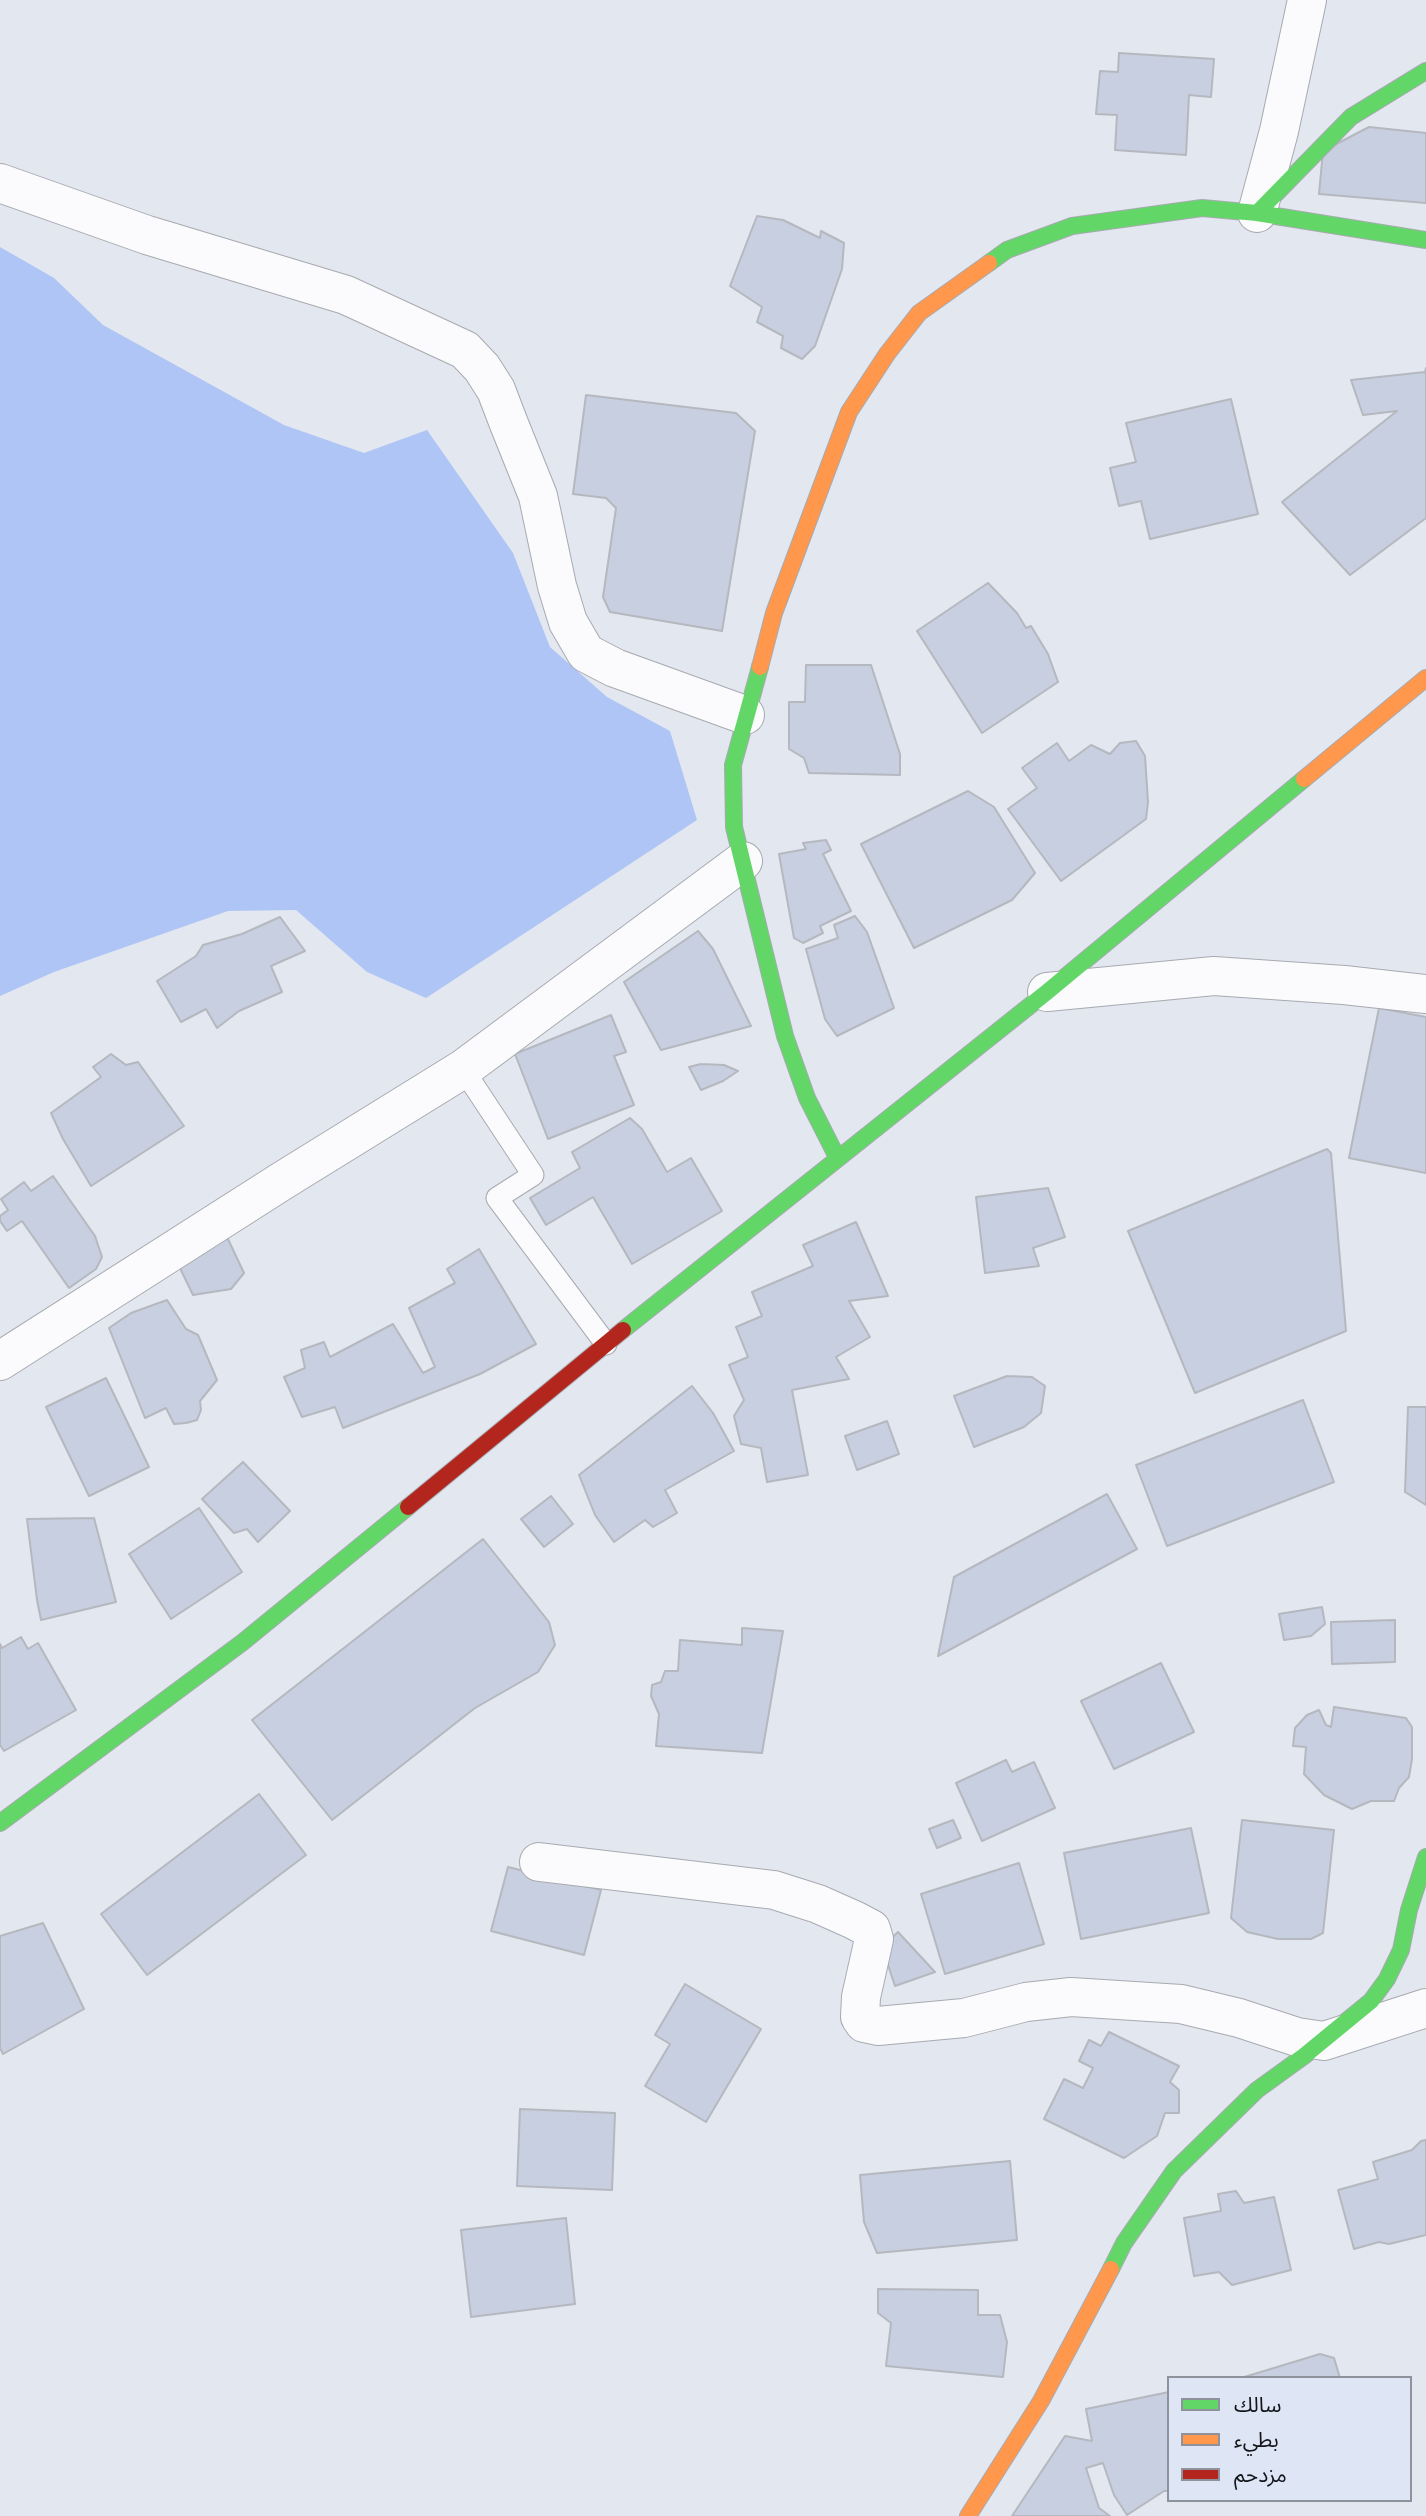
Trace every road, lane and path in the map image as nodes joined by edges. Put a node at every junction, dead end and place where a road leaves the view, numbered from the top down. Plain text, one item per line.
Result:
1 (1307, 0) edge
2 (1426, 71) edge
3 (0, 183) edge
4 (1257, 213) junction
5 (1426, 240) edge
6 (1426, 678) edge
7 (745, 715) junction
8 (743, 862) junction
9 (1047, 992) junction
10 (1426, 994) edge
11 (463, 1069) junction
12 (837, 1157) junction
13 (606, 1344) junction
14 (0, 1361) edge
15 (0, 1823) edge
16 (1426, 1857) edge
17 (539, 1863) dead end
18 (1426, 2008) edge
19 (1324, 2041) junction
20 (968, 2516) edge

1 - 4 street
2 - 4 main road
3 - 7 street
4 - 5 main road
4 - 7 main road
6 - 9 main road
7 - 8 main road
8 - 11 street
8 - 12 main road
9 - 10 street
9 - 12 main road
11 - 13 lane
11 - 14 street
12 - 13 main road
13 - 15 main road
16 - 19 main road
17 - 19 street
18 - 19 street
19 - 20 main road

